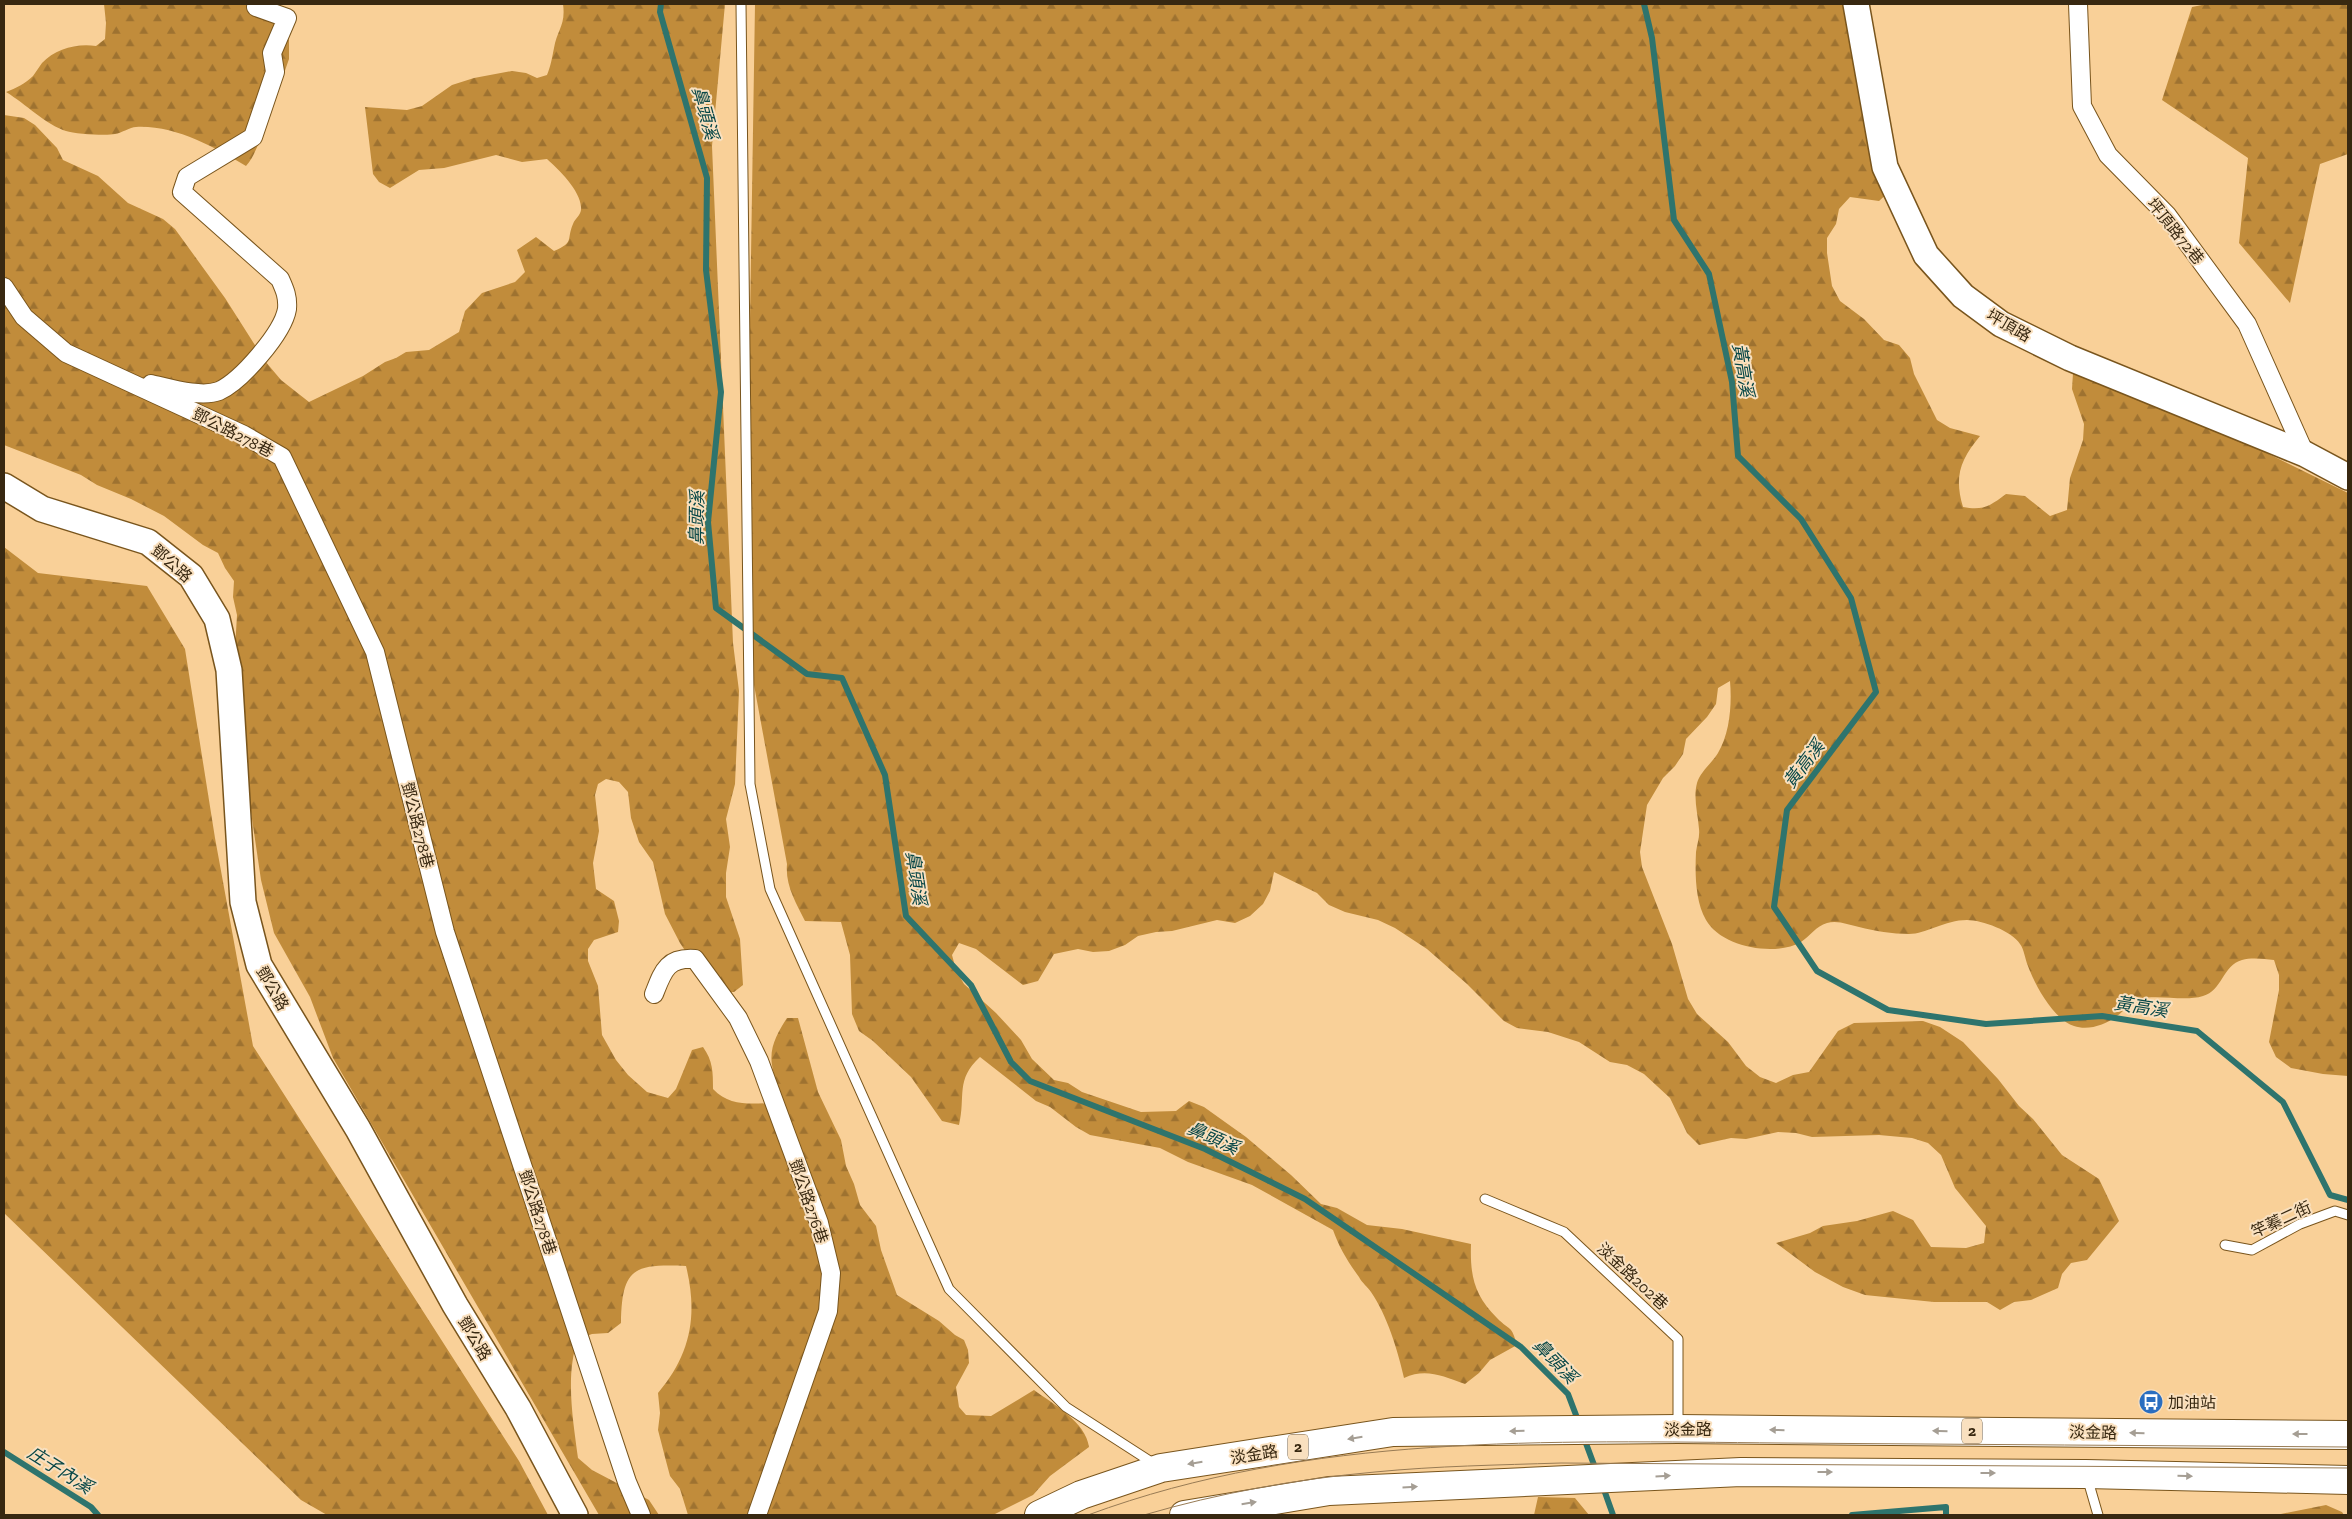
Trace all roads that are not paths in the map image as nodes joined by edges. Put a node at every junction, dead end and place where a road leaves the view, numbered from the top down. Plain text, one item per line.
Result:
1 (741, 4) edge
2 (1856, 4) edge
3 (2078, 4) edge
4 (256, 7) dead end
5 (4, 287) edge
6 (116, 376) junction
7 (2305, 454) junction
8 (2348, 477) edge
9 (4, 486) edge
10 (654, 994) dead end
11 (1485, 1199) dead end
12 (2348, 1215) edge
13 (2225, 1245) dead end
14 (1678, 1429) junction
15 (2348, 1434) edge
16 (1160, 1468) junction
17 (2086, 1474) junction
18 (2348, 1480) edge
19 (574, 1515) edge
20 (641, 1515) edge
21 (757, 1515) edge
22 (1039, 1515) edge
23 (1184, 1515) edge
24 (2098, 1515) edge

1 - 16 lane
2 - 7 street, 坪頂路
3 - 7 street, 坪頂路72巷
4 - 6 street
5 - 6 street, 鄧公路278巷
6 - 20 street, 鄧公路278巷
7 - 8 street, 坪頂路
9 - 19 street, 鄧公路
10 - 21 street, 鄧公路276巷
11 - 14 lane, 淡金路202巷
12 - 13 lane, 竿蓁二街
15 -> 14 main road, 淡金路 / 2
14 -> 16 main road, 淡金路 / 2
16 - 22 main road, 淡金路 / 2
17 -> 18 main road
23 -> 17 main road
17 - 24 lane

